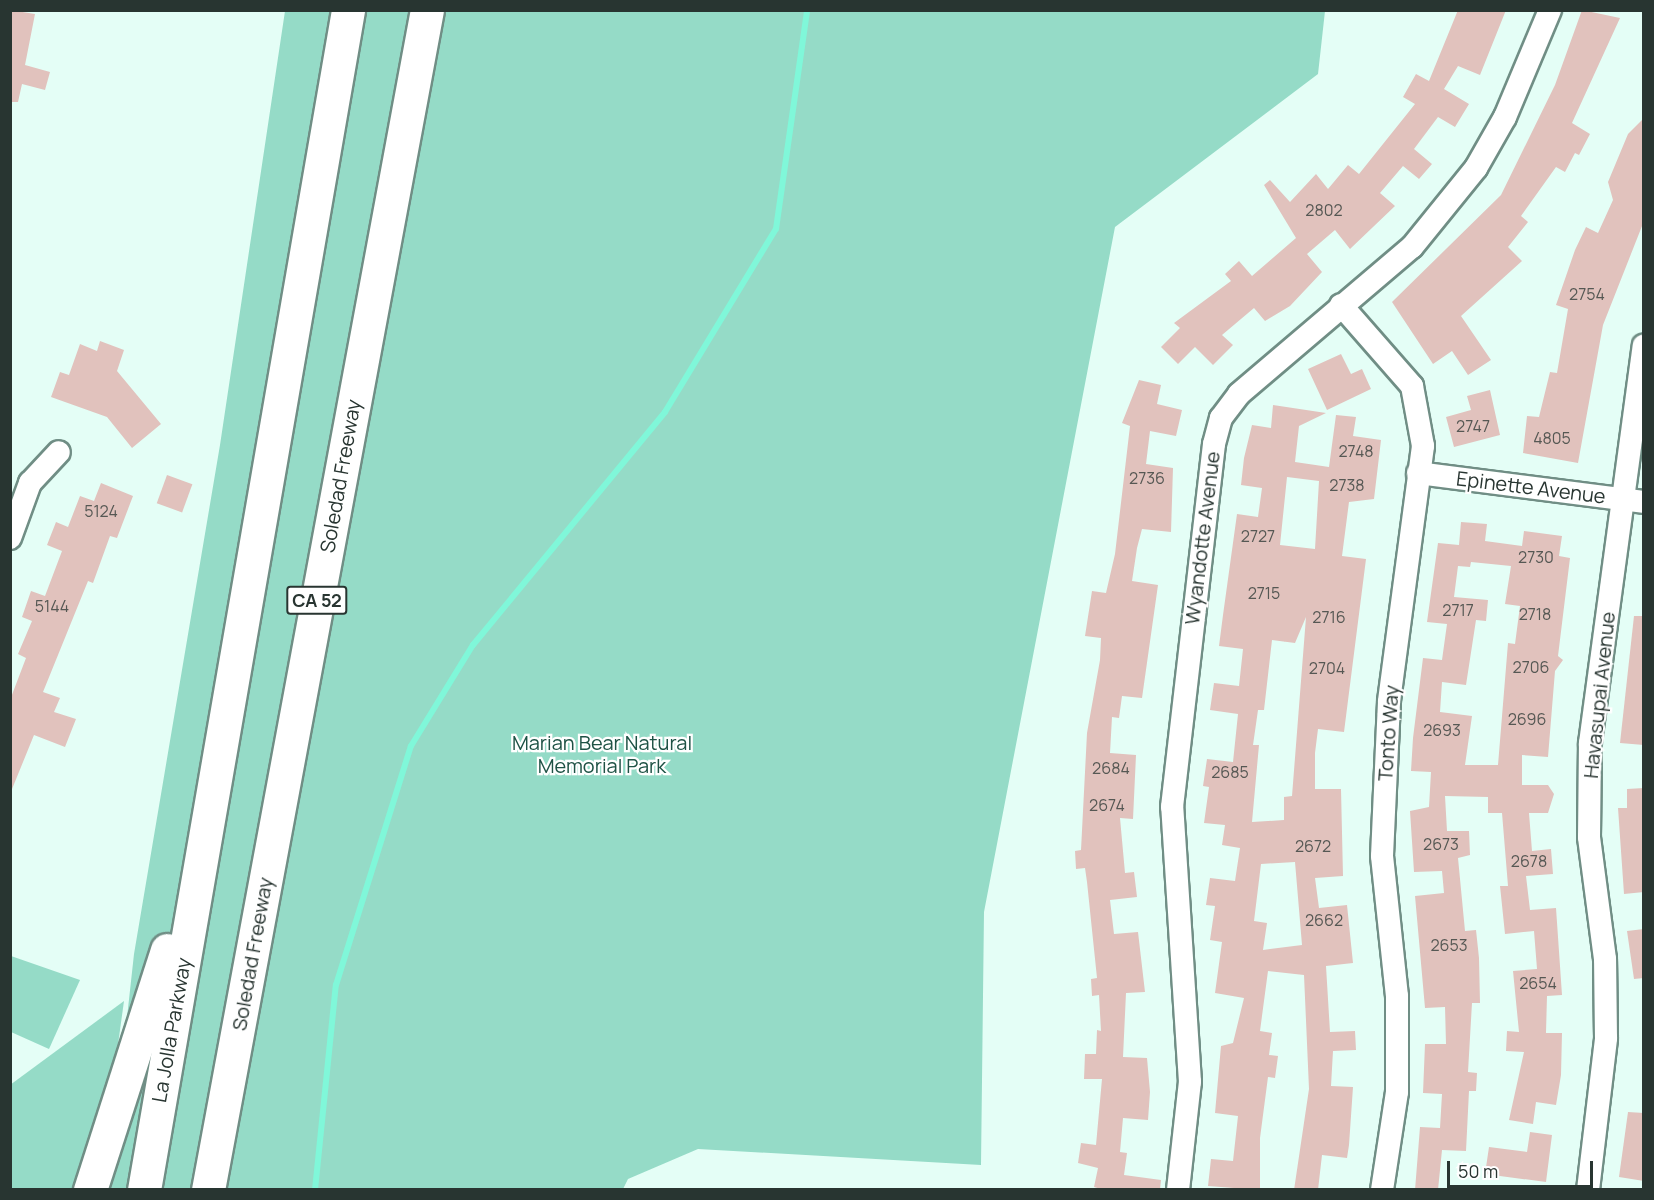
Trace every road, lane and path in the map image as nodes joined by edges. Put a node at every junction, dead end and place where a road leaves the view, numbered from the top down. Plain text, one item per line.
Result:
1 (348, 10) edge
2 (427, 10) edge
3 (1550, 10) edge
4 (1341, 305) junction
5 (1644, 346) edge
6 (58, 452) dead end
7 (1418, 473) junction
8 (1633, 501) edge
9 (10, 538) edge
10 (198, 870) junction
11 (90, 1190) edge
12 (144, 1190) edge
13 (208, 1190) edge
14 (1178, 1190) edge
15 (1382, 1190) edge
16 (1588, 1190) edge

1 - 10 highway
2 - 13 highway, Soledad Freeway / CA 52
3 - 4 street, Wyandotte Avenue
4 - 7 street, Tonto Way
4 - 14 street, Wyandotte Avenue
5 - 8 street, Havasupai Avenue
6 - 9 street
7 - 8 street, Epinette Avenue
7 - 15 street, Tonto Way
8 - 16 street, Havasupai Avenue
10 - 11 highway
10 - 12 highway, La Jolla Parkway

